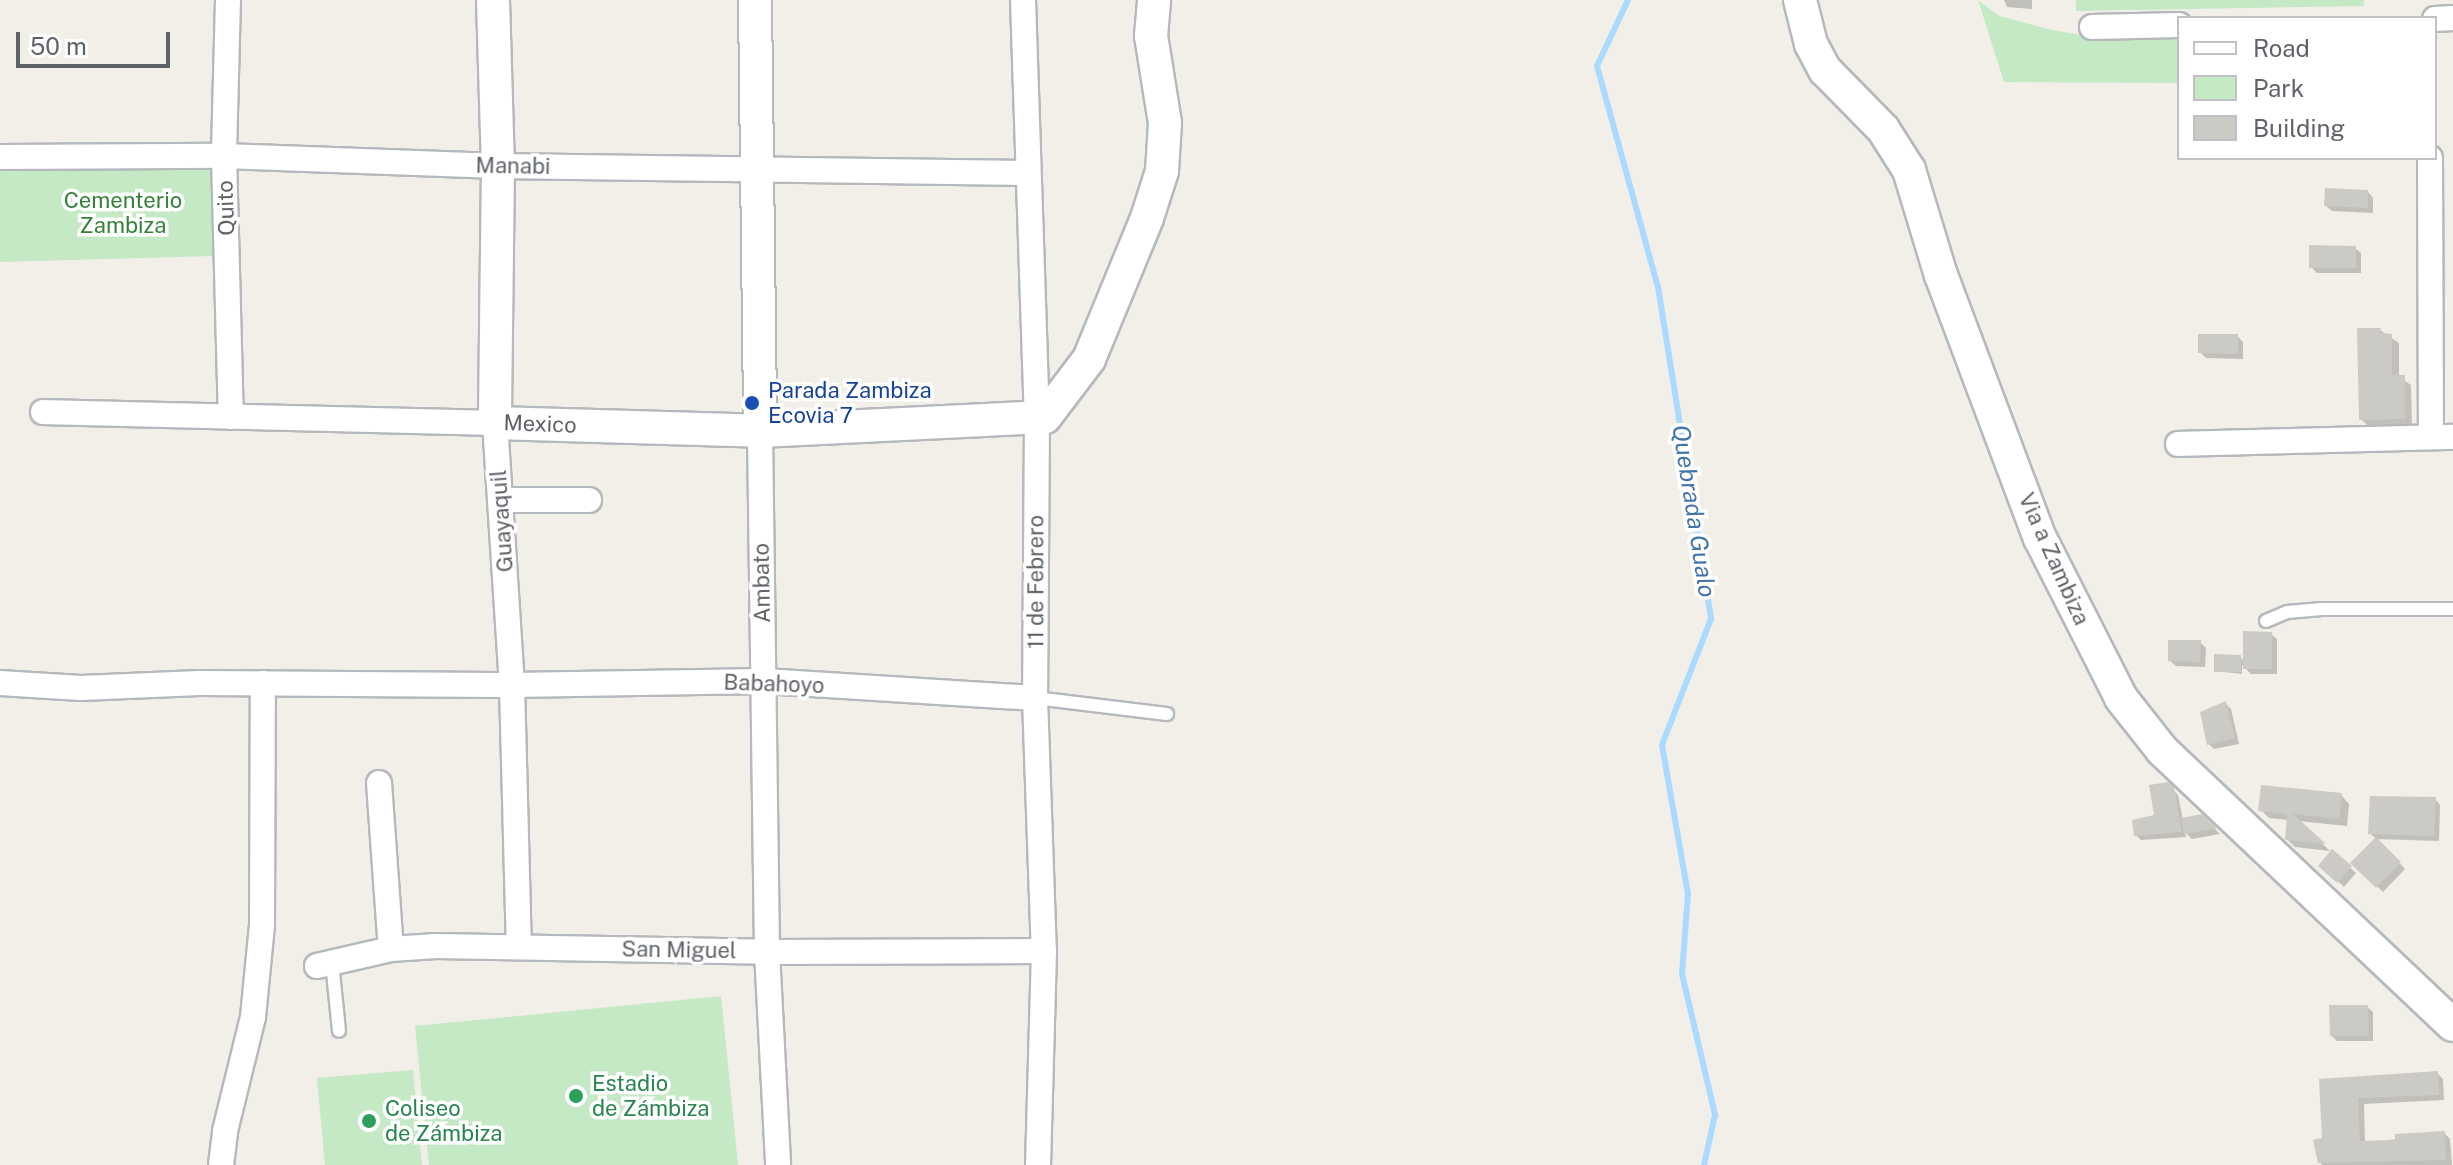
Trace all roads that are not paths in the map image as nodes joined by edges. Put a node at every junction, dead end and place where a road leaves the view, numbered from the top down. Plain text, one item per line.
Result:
1 (228, 0) edge
2 (493, 0) edge
3 (755, 0) edge
4 (1023, 0) edge
5 (1154, 0) edge
6 (1800, 0) edge
7 (2177, 25) edge
8 (2092, 27) dead end
9 (224, 156) junction
10 (0, 157) edge
11 (2430, 160) edge
12 (498, 166) junction
13 (756, 169) junction
14 (1027, 173) junction
15 (43, 412) dead end
16 (231, 417) junction
17 (1037, 419) junction
18 (495, 423) junction
19 (760, 431) junction
20 (2442, 437) edge
21 (2178, 444) dead end
22 (500, 500) junction
23 (589, 500) dead end
24 (2453, 609) edge
25 (2266, 621) dead end
26 (764, 681) junction
27 (0, 683) edge
28 (263, 683) junction
29 (512, 685) junction
30 (1035, 698) junction
31 (1167, 714) dead end
32 (379, 783) dead end
33 (519, 947) junction
34 (391, 949) junction
35 (1044, 951) junction
36 (767, 952) junction
37 (324, 964) joint
38 (2453, 1025) edge
39 (339, 1031) dead end
40 (221, 1165) edge
41 (778, 1165) edge
42 (1038, 1165) edge

1 - 9 street, Quito
2 - 12 street, Guayaquil
3 - 13 street, Ambato
4 - 14 street, 11 de Febrero
5 - 17 street
6 - 38 street, Via a Zambiza
7 - 8 street
9 - 10 street, Manabi
9 - 12 street, Manabi
9 - 16 street, Quito
11 - 20 street
12 - 13 street, Manabi
12 - 18 street, Guayaquil
13 - 14 street, Manabi
13 - 19 street, Ambato
14 - 17 street, 11 de Febrero
15 - 16 street, Mexico
16 - 18 street, Mexico
17 - 19 street, Mexico
17 - 30 street, 11 de Febrero
18 - 19 street, Mexico
18 - 22 street, Guayaquil
19 - 26 street, Ambato
20 - 21 street
22 - 23 street
22 - 29 street, Guayaquil
24 - 25 lane
26 - 29 street, Babahoyo
26 - 30 street, Babahoyo
26 - 36 street, Ambato
27 - 28 street, Babahoyo
28 - 29 street, Babahoyo
28 - 40 street
29 - 33 street, Guayaquil
30 - 31 lane
30 - 35 street, 11 de Febrero
32 - 34 street
33 - 34 street, San Miguel
33 - 36 street, San Miguel
34 - 37 street, San Miguel
35 - 36 street, San Miguel
35 - 42 street, 11 de Febrero
36 - 41 street, Ambato
37 - 39 lane

